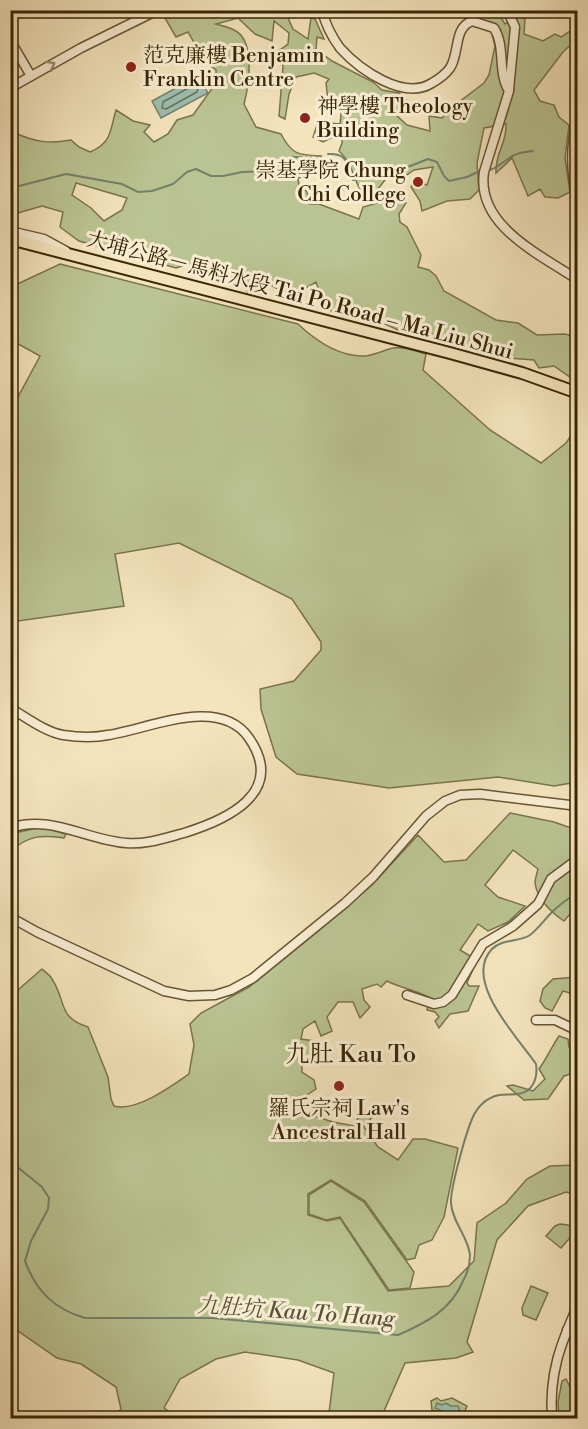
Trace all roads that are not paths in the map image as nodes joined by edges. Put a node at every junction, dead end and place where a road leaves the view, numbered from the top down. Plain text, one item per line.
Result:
1 (158, 10) edge
2 (322, 10) edge
3 (507, 10) edge
4 (10, 40) edge
5 (31, 76) junction
6 (11, 87) edge
7 (509, 91) junction
8 (578, 117) edge
9 (578, 200) edge
10 (10, 231) edge
11 (10, 239) edge
12 (78, 257) junction
13 (578, 280) edge
14 (578, 393) edge
15 (10, 708) edge
16 (578, 806) edge
17 (10, 828) edge
18 (578, 859) edge
19 (10, 917) edge
20 (407, 995) dead end
21 (536, 1020) dead end
22 (578, 1031) edge
23 (578, 1305) edge
24 (567, 1330) junction
25 (578, 1334) edge
26 (552, 1419) edge

5 -> 1 street
2 - 7 street
3 - 7 street
4 - 5 street
5 - 6 street
7 - 13 street
8 - 9 street
10 - 12 street
11 - 12 main road, 大埔公路－馬料水段 Tai Po Road – Ma Liu Shui
12 - 14 main road, 大埔公路－馬料水段 Tai Po Road – Ma Liu Shui
15 - 17 street
16 - 19 street
18 - 20 street
21 - 22 street
23 - 24 street
24 - 25 street
24 - 26 street

